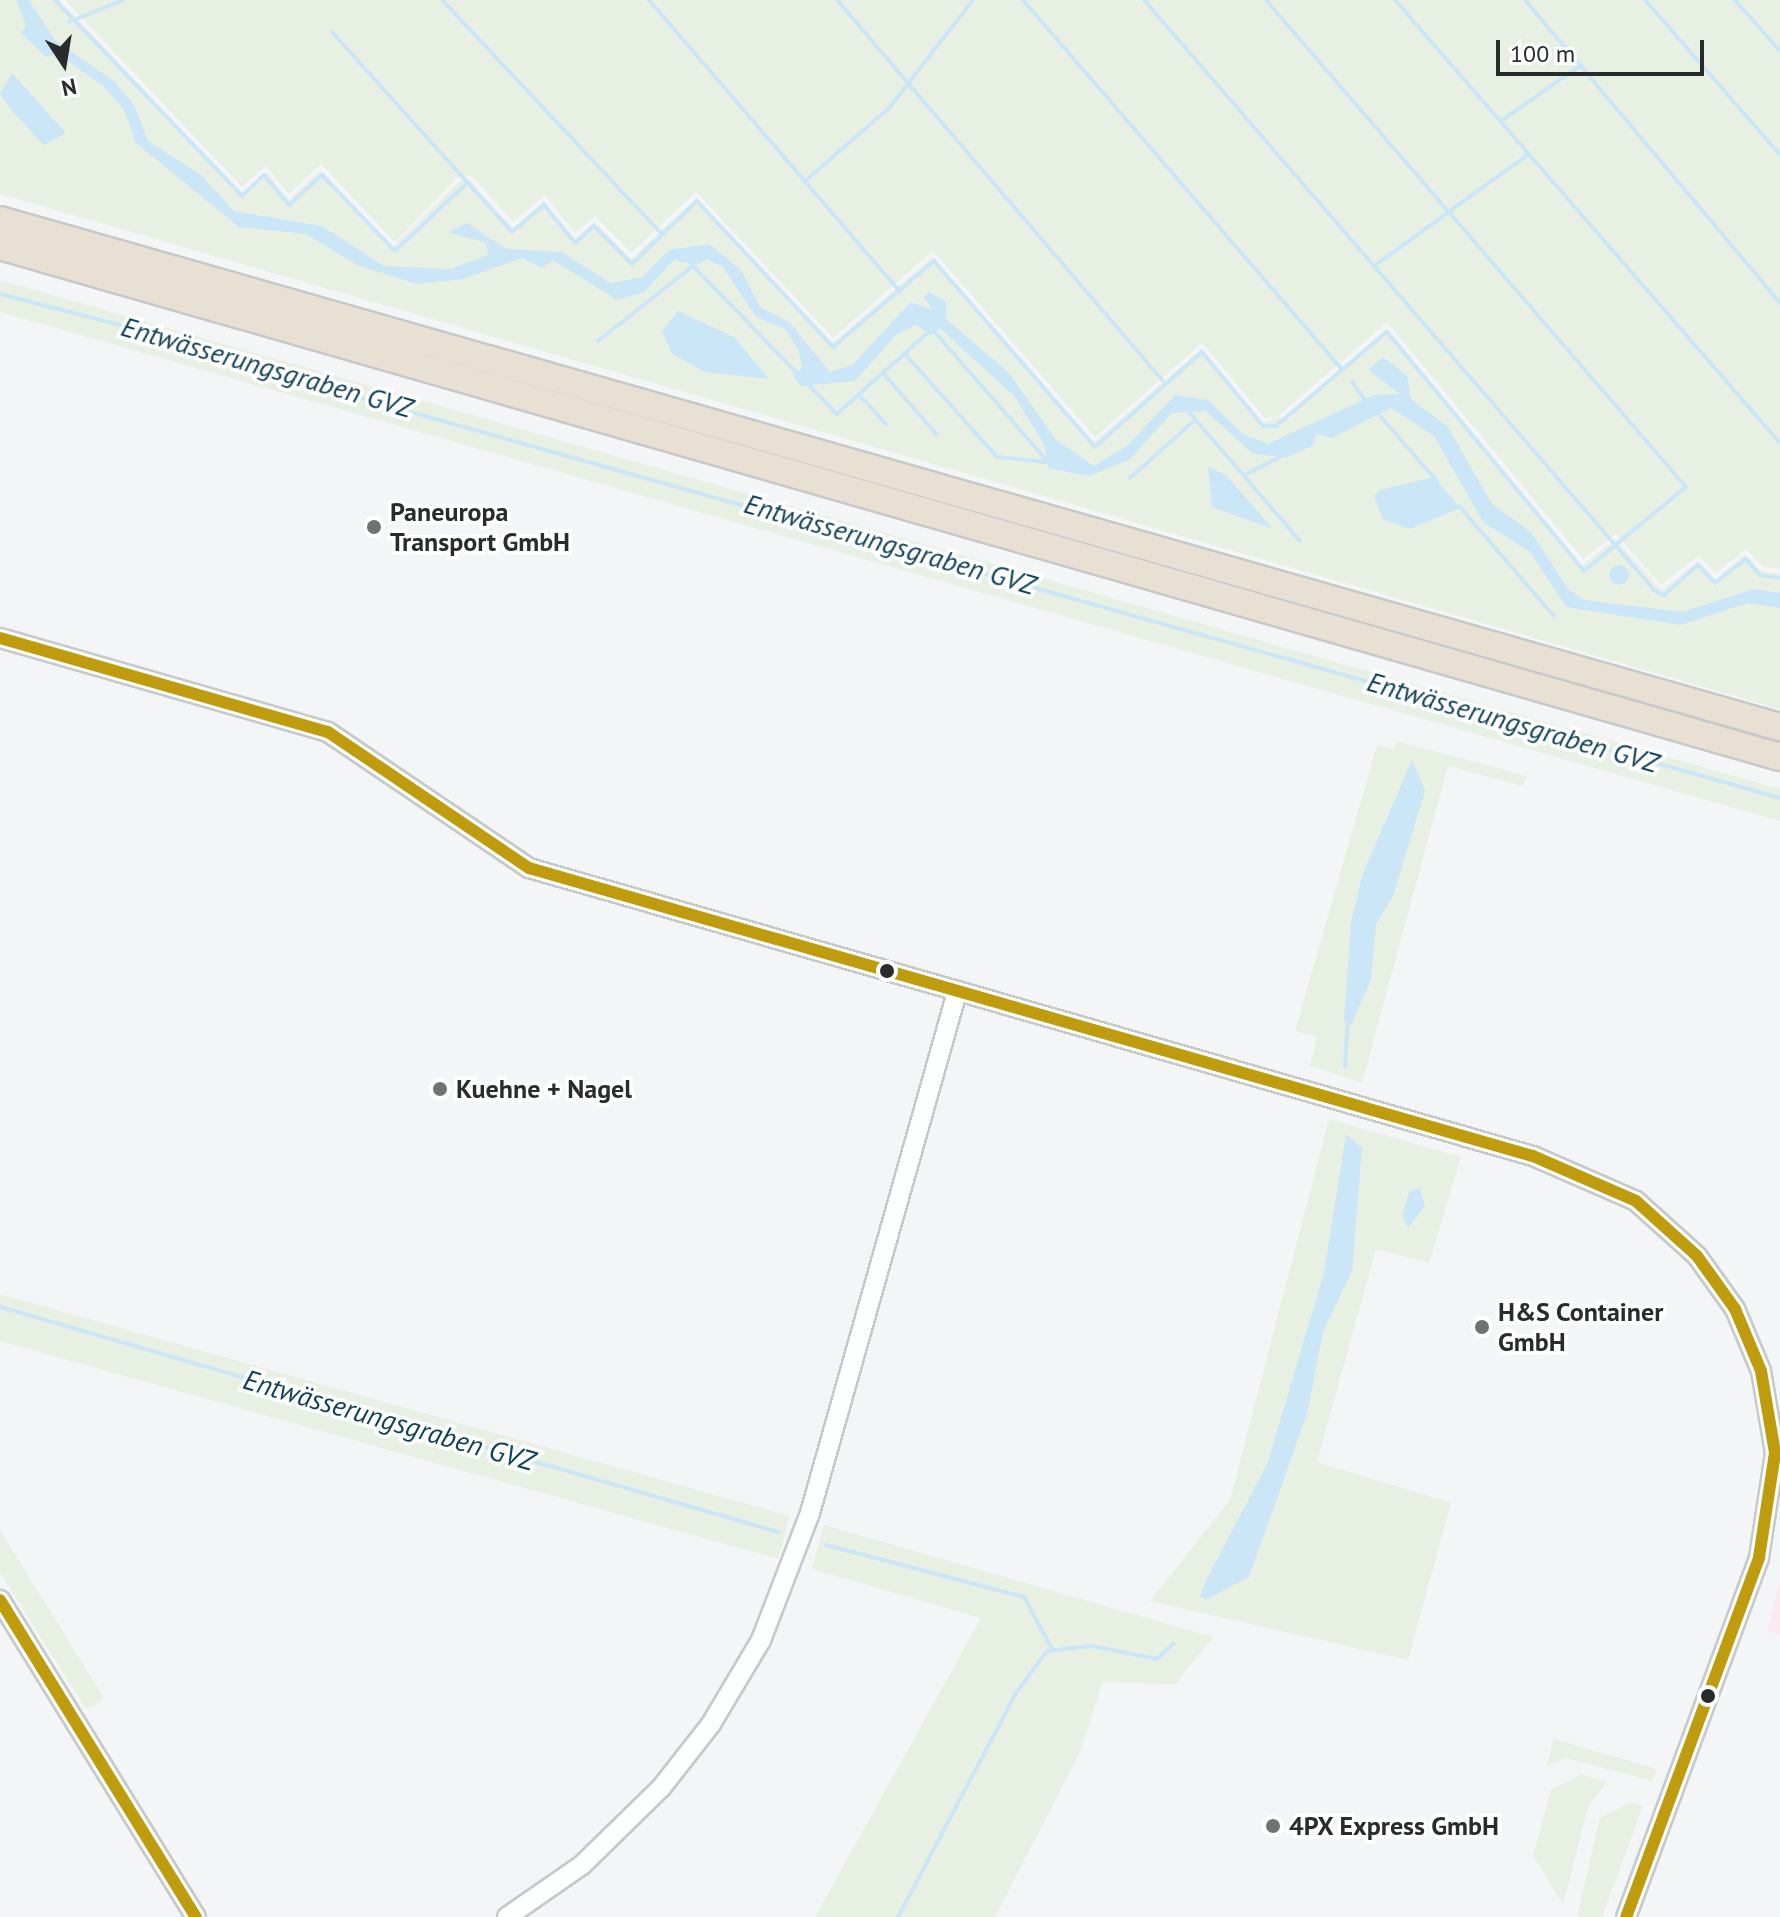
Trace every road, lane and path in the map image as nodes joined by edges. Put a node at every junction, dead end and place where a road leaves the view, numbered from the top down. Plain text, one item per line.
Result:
1 (0, 220) edge
2 (0, 246) edge
3 (0, 638) edge
4 (1780, 727) edge
5 (1780, 757) edge
6 (957, 992) junction
7 (0, 1600) edge
8 (196, 1917) edge
9 (507, 1917) edge
10 (1626, 1917) edge

1 - 4 highway
2 - 5 highway
3 - 6 street
6 - 9 street
6 - 10 street
7 - 8 street

